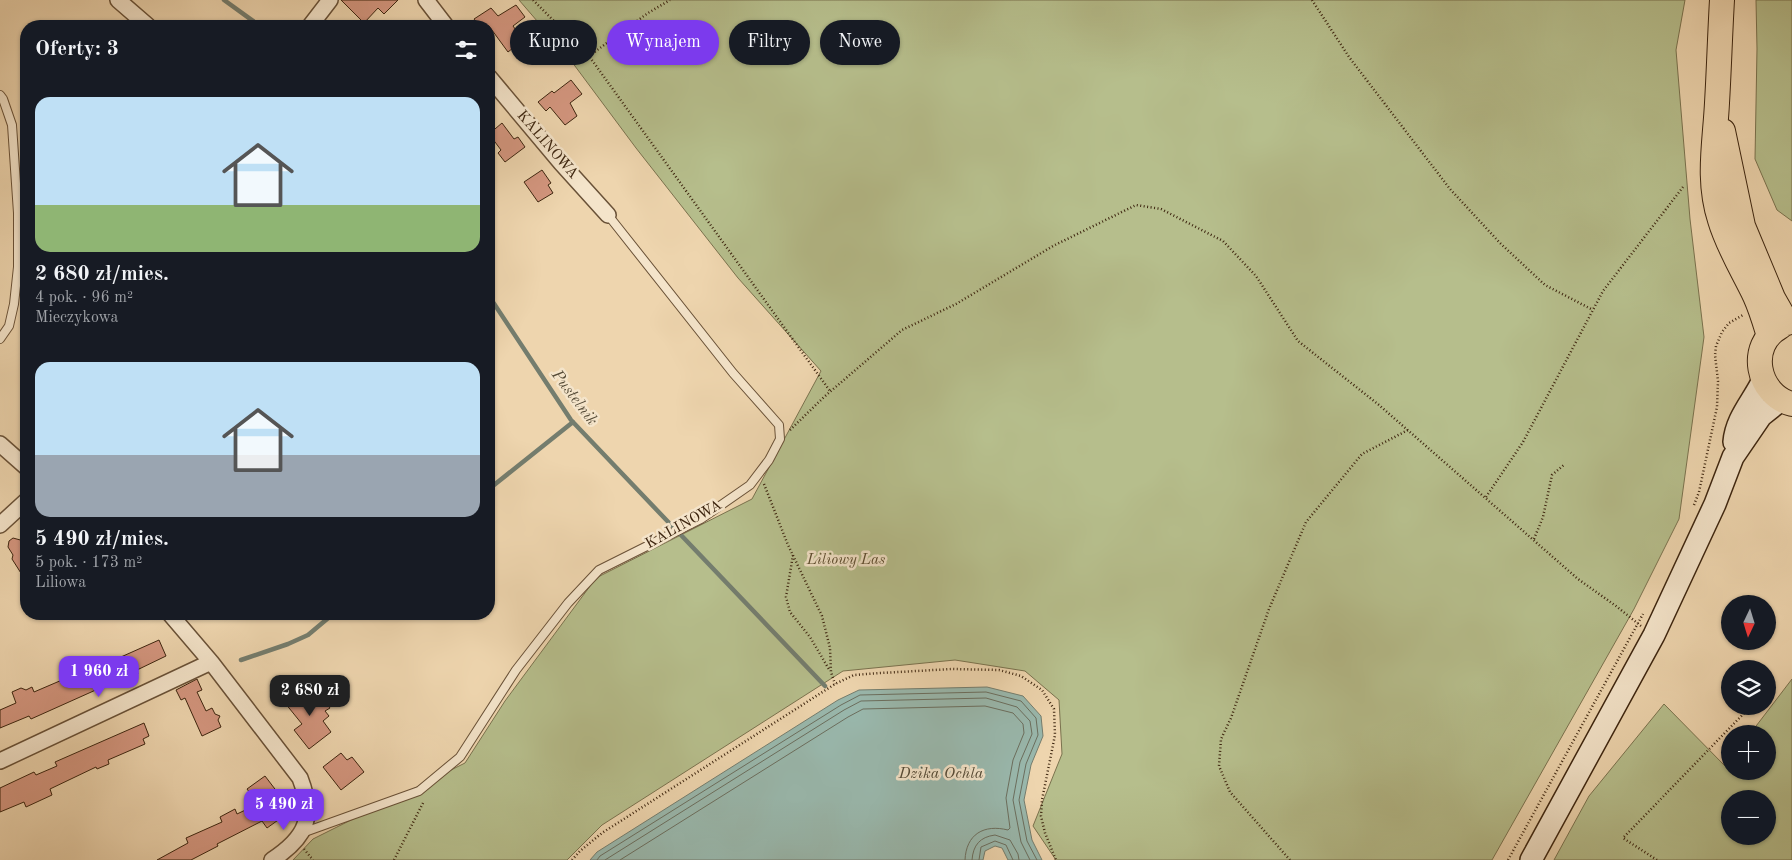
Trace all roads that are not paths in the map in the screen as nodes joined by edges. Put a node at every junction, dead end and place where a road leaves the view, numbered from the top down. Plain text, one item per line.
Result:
1 (118, 0) edge
2 (330, 0) edge
3 (426, 0) edge
4 (1722, 0) edge
5 (141, 20) edge
6 (315, 20) edge
7 (441, 20) edge
8 (495, 84) edge
9 (0, 96) edge
10 (1717, 105) junction
11 (608, 215) joint
12 (1783, 327) edge
13 (0, 339) edge
14 (1763, 380) junction
15 (1786, 402) edge
16 (0, 444) edge
17 (1733, 457) junction
18 (20, 462) edge
19 (20, 507) edge
20 (0, 525) edge
21 (175, 620) edge
22 (211, 662) junction
23 (0, 761) edge
24 (300, 834) junction
25 (272, 860) edge
26 (1531, 860) edge

1 - 5 street
2 - 6 street
3 - 7 street
4 - 10 main road
8 - 11 street, KALINOWA
9 - 13 lane
10 - 12 main road
10 - 12 main road
11 - 24 lane, KALINOWA
12 - 14 main road
14 - 15 main road
14 - 17 main road
15 - 17 main road
16 - 18 street
17 - 26 main road
19 - 20 street
21 - 22 street
22 - 23 street
22 - 24 street
24 - 25 street

